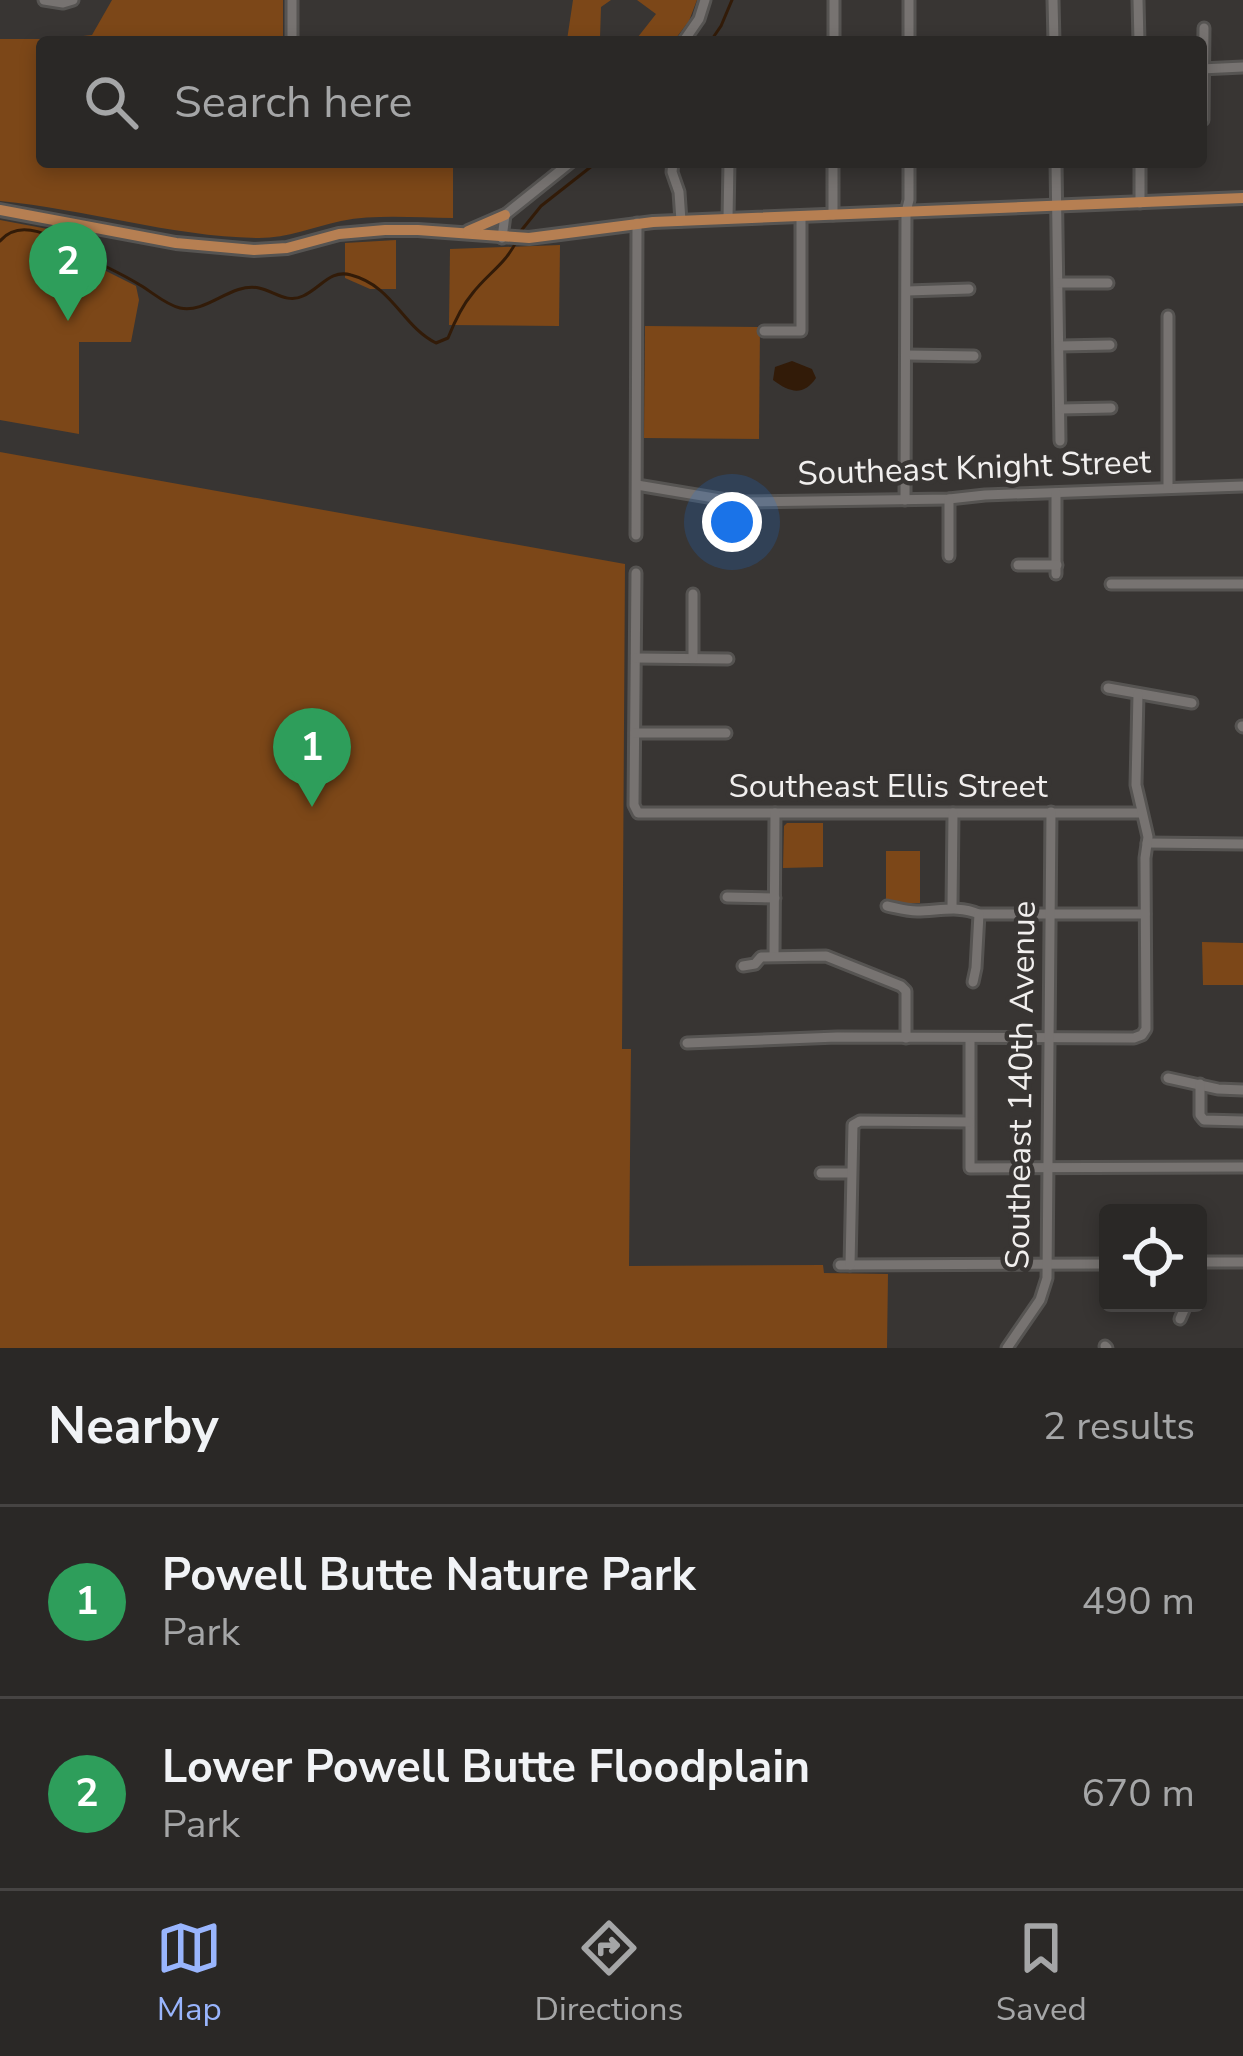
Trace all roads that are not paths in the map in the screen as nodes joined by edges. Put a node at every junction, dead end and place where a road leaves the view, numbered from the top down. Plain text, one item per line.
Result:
1 (44, 0) edge
2 (74, 0) edge
3 (292, 0) edge
4 (705, 0) edge
5 (834, 0) edge
6 (909, 0) edge
7 (1053, 0) edge
8 (1138, 0) edge
9 (1204, 28) dead end
10 (292, 36) edge
11 (687, 36) edge
12 (834, 36) edge
13 (909, 36) edge
14 (1054, 36) edge
15 (1139, 36) edge
16 (1204, 36) edge
17 (1243, 67) edge
18 (1207, 69) edge
19 (564, 168) edge
20 (673, 168) edge
21 (729, 168) edge
22 (833, 168) edge
23 (909, 168) edge
24 (1056, 168) edge
25 (1140, 168) edge
26 (1243, 198) edge
27 (1140, 203) junction
28 (1057, 206) junction
29 (0, 210) edge
30 (906, 212) junction
31 (505, 215) junction
32 (833, 215) junction
33 (801, 217) junction
34 (728, 219) junction
35 (681, 221) junction
36 (638, 223) junction
37 (459, 234) junction
38 (504, 238) junction
39 (1059, 283) junction
40 (1108, 283) dead end
41 (969, 289) dead end
42 (907, 291) junction
43 (1168, 316) dead end
44 (764, 331) dead end
45 (1110, 345) dead end
46 (1060, 346) junction
47 (906, 355) junction
48 (974, 356) dead end
49 (1111, 408) dead end
50 (1060, 409) junction
51 (1060, 441) dead end
52 (637, 485) junction
53 (1243, 486) edge
54 (1168, 488) junction
55 (1056, 493) junction
56 (949, 499) junction
57 (905, 500) junction
58 (636, 535) dead end
59 (949, 556) dead end
60 (1018, 566) dead end
61 (636, 573) dead end
62 (1111, 584) dead end
63 (1243, 584) edge
64 (693, 594) dead end
65 (636, 658) junction
66 (693, 658) junction
67 (728, 659) dead end
68 (1108, 688) dead end
69 (1138, 694) junction
70 (1192, 704) dead end
71 (635, 733) junction
72 (726, 734) dead end
73 (1051, 812) junction
74 (953, 813) junction
75 (1140, 813) junction
76 (775, 814) junction
77 (1147, 843) junction
78 (1243, 844) edge
79 (727, 897) dead end
80 (775, 898) junction
81 (886, 906) dead end
82 (952, 908) junction
83 (1050, 912) junction
84 (979, 914) junction
85 (1145, 914) junction
86 (774, 956) junction
87 (743, 966) dead end
88 (973, 982) dead end
89 (905, 1038) junction
90 (1050, 1038) junction
91 (970, 1039) junction
92 (687, 1043) dead end
93 (1168, 1078) dead end
94 (1200, 1084) junction
95 (1243, 1090) edge
96 (1243, 1121) edge
97 (969, 1122) junction
98 (1243, 1167) edge
99 (1048, 1168) junction
100 (821, 1174) dead end
101 (851, 1174) junction
102 (1207, 1262) edge
103 (1243, 1262) edge
104 (1047, 1264) junction
105 (1099, 1264) edge
106 (1183, 1312) edge
107 (1180, 1319) dead end
108 (1007, 1348) edge

1 - 2 street
3 - 10 street
4 - 11 street
5 - 12 street
6 - 13 street
7 - 14 street
8 - 15 street
9 - 16 street
17 - 18 street
19 - 31 street
20 - 35 street
21 - 34 street
22 - 32 street
23 - 30 street
24 - 28 street
25 - 27 street
26 - 27 main road
27 - 28 main road
28 - 30 main road
28 - 39 street
29 - 37 main road
30 - 32 main road
30 - 42 street
31 - 37 main road
31 - 38 street
32 - 33 main road
33 - 34 main road
33 - 44 street
34 - 35 main road
35 - 36 main road
36 - 38 main road
36 - 52 street
37 - 38 main road
39 - 40 street
39 - 46 street
41 - 42 street
42 - 47 street
43 - 54 street
45 - 46 street
46 - 50 street
47 - 48 street
47 - 57 street
49 - 50 street
50 - 51 street
52 - 57 street, Southeast Knight Street
52 - 58 street
53 - 54 street, Southeast Knight Street
54 - 55 street, Southeast Knight Street
55 - 56 street, Southeast Knight Street
55 - 60 street
56 - 57 street, Southeast Knight Street
56 - 59 street
61 - 65 street
62 - 63 street
64 - 66 street
65 - 66 street
65 - 71 street
66 - 67 street
68 - 69 street
69 - 70 street
69 - 75 street
71 - 72 street
71 - 76 street, Southeast Ellis Street
73 - 74 street, Southeast Ellis Street
73 - 75 street, Southeast Ellis Street
73 - 83 street, Southeast 140th Avenue
74 - 76 street, Southeast Ellis Street
74 - 82 street
75 - 77 street
76 - 80 street
77 - 78 street
77 - 85 street
79 - 80 street
80 - 86 street
81 - 82 street
82 - 84 street
83 - 84 street
83 - 85 street
83 - 90 street, Southeast 140th Avenue
84 - 88 street
85 - 90 street
86 - 87 street
86 - 89 street
89 - 91 street
89 - 92 street
90 - 91 street
90 - 99 street, Southeast 140th Avenue
91 - 97 street
93 - 94 street
94 - 95 street
94 - 96 street
97 - 99 street
97 - 101 street
98 - 99 street
99 - 104 street, Southeast 140th Avenue
100 - 101 street
101 - 104 street
102 - 103 street
104 - 105 street
104 - 108 street, Southeast 140th Avenue
106 - 107 street

